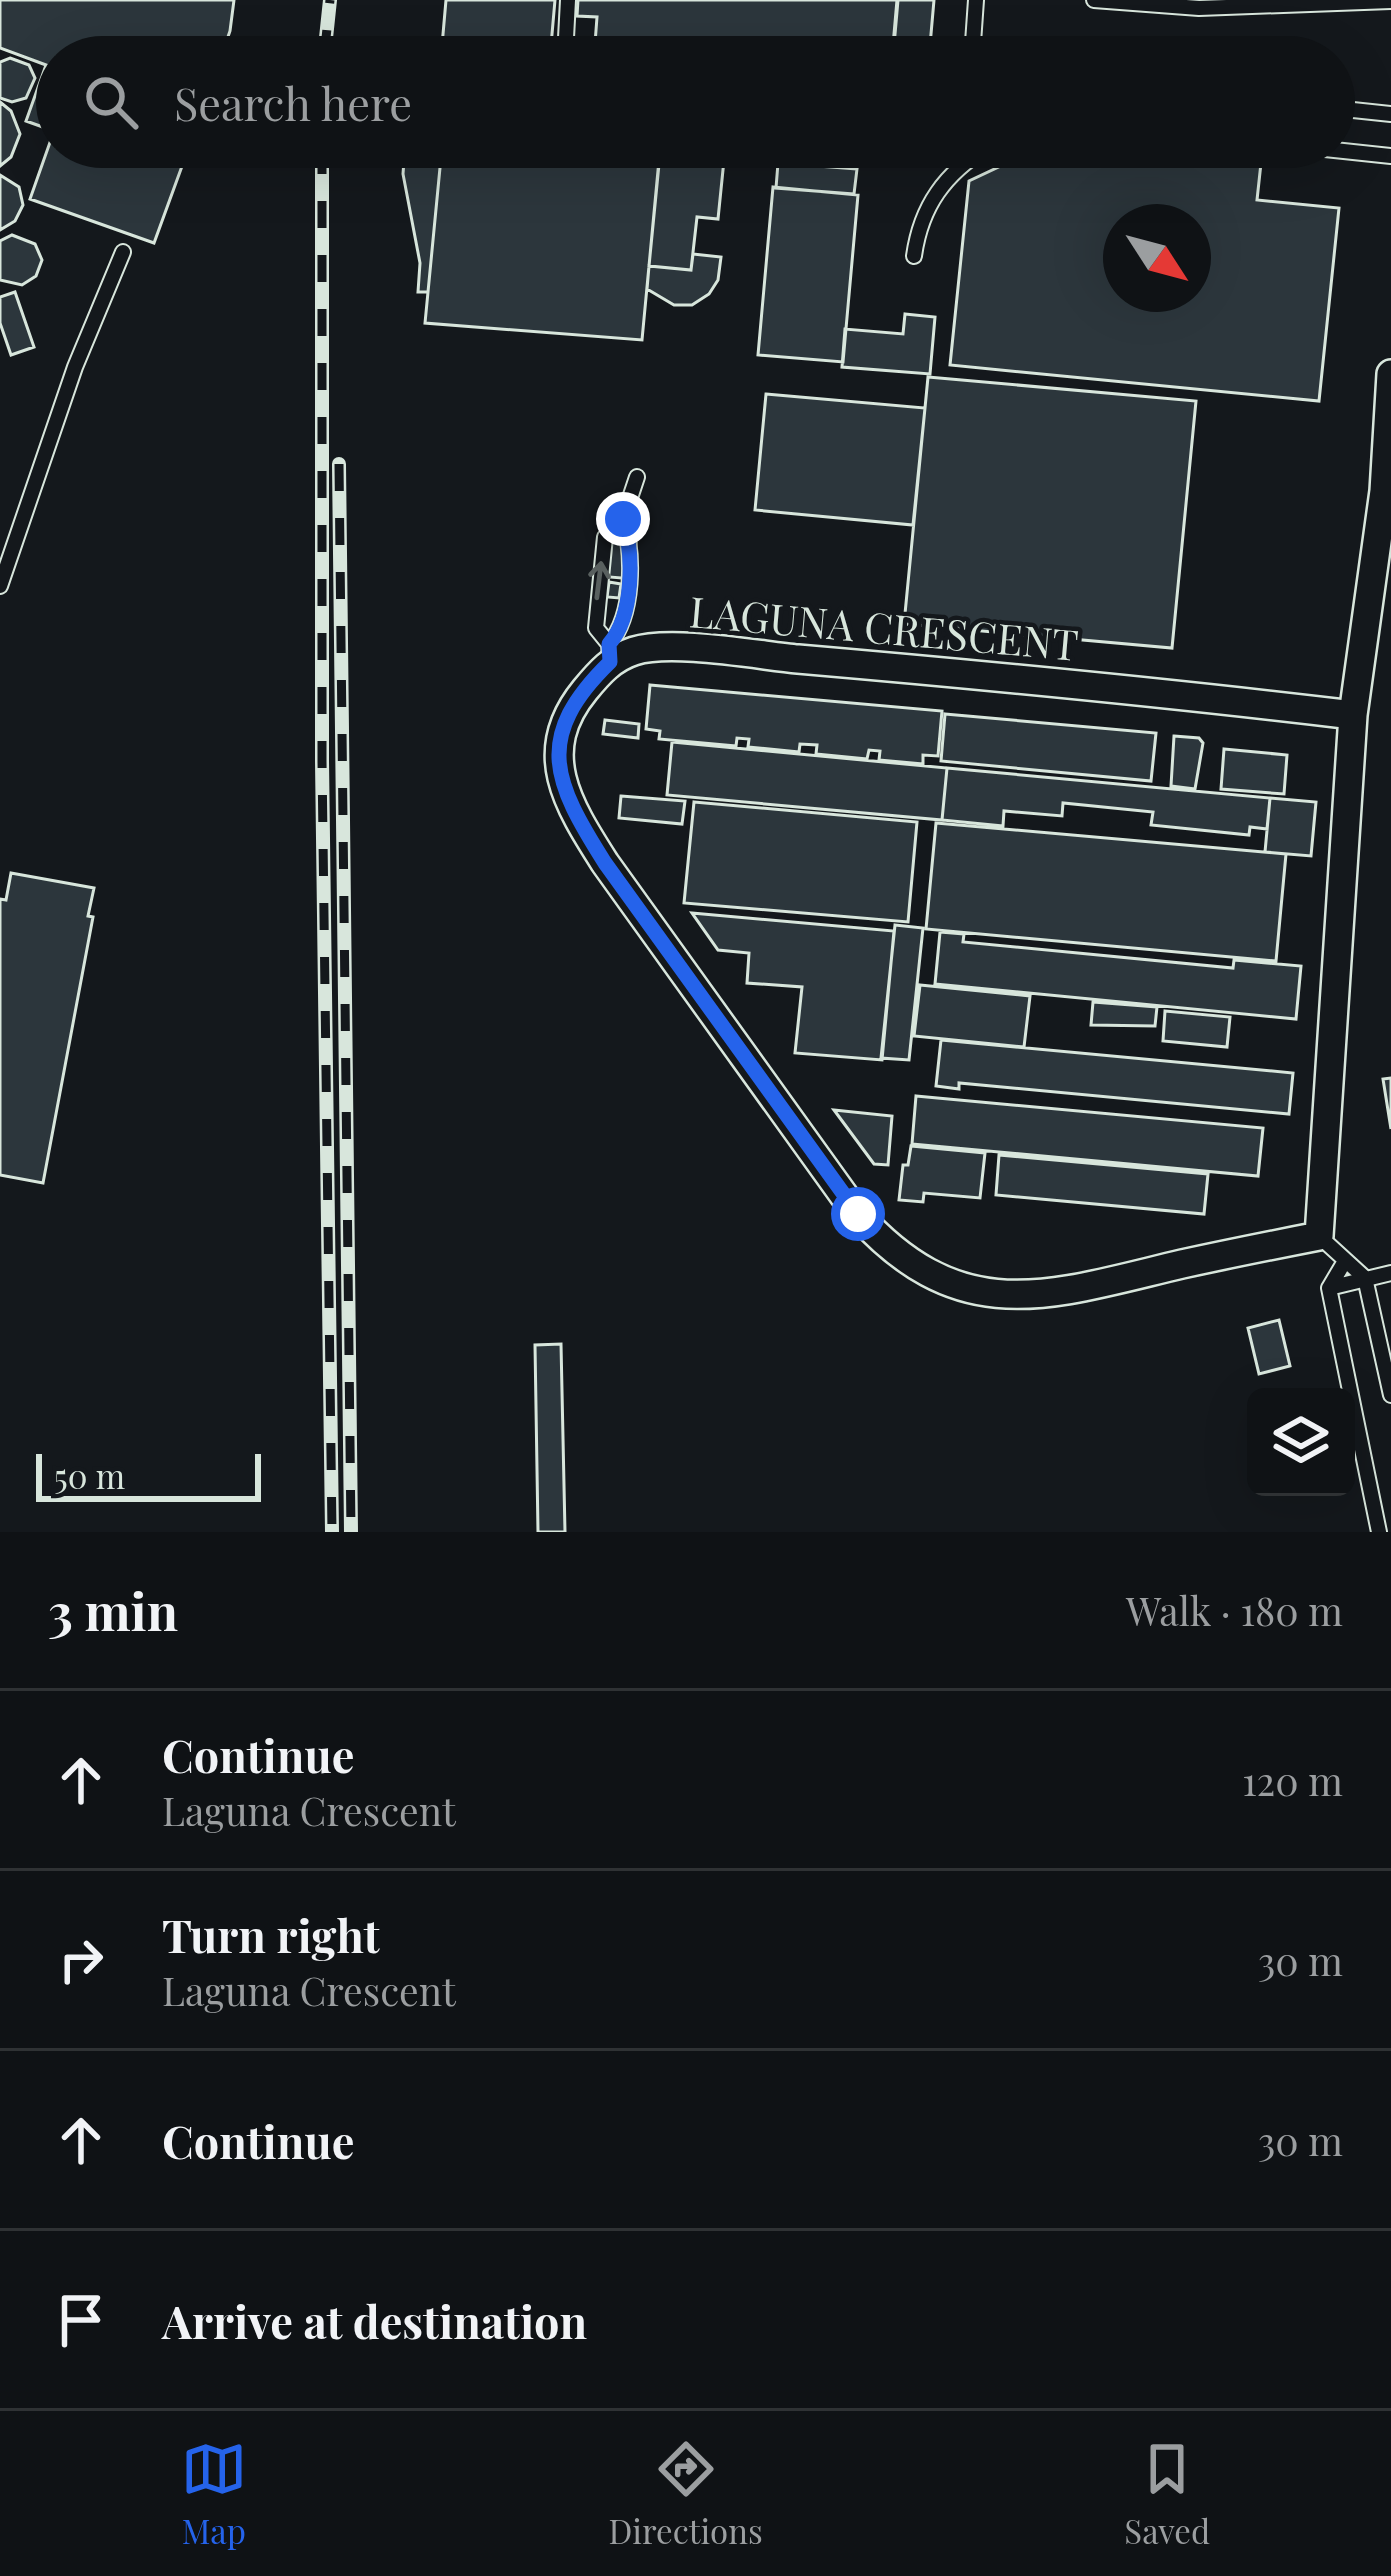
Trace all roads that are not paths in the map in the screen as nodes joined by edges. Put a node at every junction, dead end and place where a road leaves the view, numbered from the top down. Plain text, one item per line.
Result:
1 (568, 0) edge
2 (976, 0) edge
3 (1094, 0) edge
4 (1391, 2) edge
5 (566, 36) edge
6 (973, 36) edge
7 (1355, 110) edge
8 (1391, 114) edge
9 (1355, 152) edge
10 (1391, 156) edge
11 (956, 168) edge
12 (123, 252) dead end
13 (914, 256) dead end
14 (1391, 374) edge
15 (638, 478) dead end
16 (1387, 491) edge
17 (623, 519) junction
18 (0, 586) edge
19 (609, 653) junction
20 (1353, 715) junction
21 (1319, 1236) junction
22 (1345, 1261) junction
23 (1391, 1273) edge
24 (1365, 1278) junction
25 (1329, 1288) junction
26 (1391, 1395) edge
27 (1379, 1532) edge

1 - 5 lane
2 - 6 lane
3 - 4 lane
7 - 8 lane
9 - 10 lane
11 - 13 lane
12 - 18 lane
14 - 16 street
15 - 17 lane
16 - 20 street
17 - 19 lane
19 -> 17 lane
19 - 20 street, LAGUNA CRESCENT
19 - 21 street
20 - 21 street
21 - 22 lane
22 - 24 lane
22 - 25 lane
23 - 24 lane
24 - 25 lane
24 - 26 lane
25 - 27 lane

